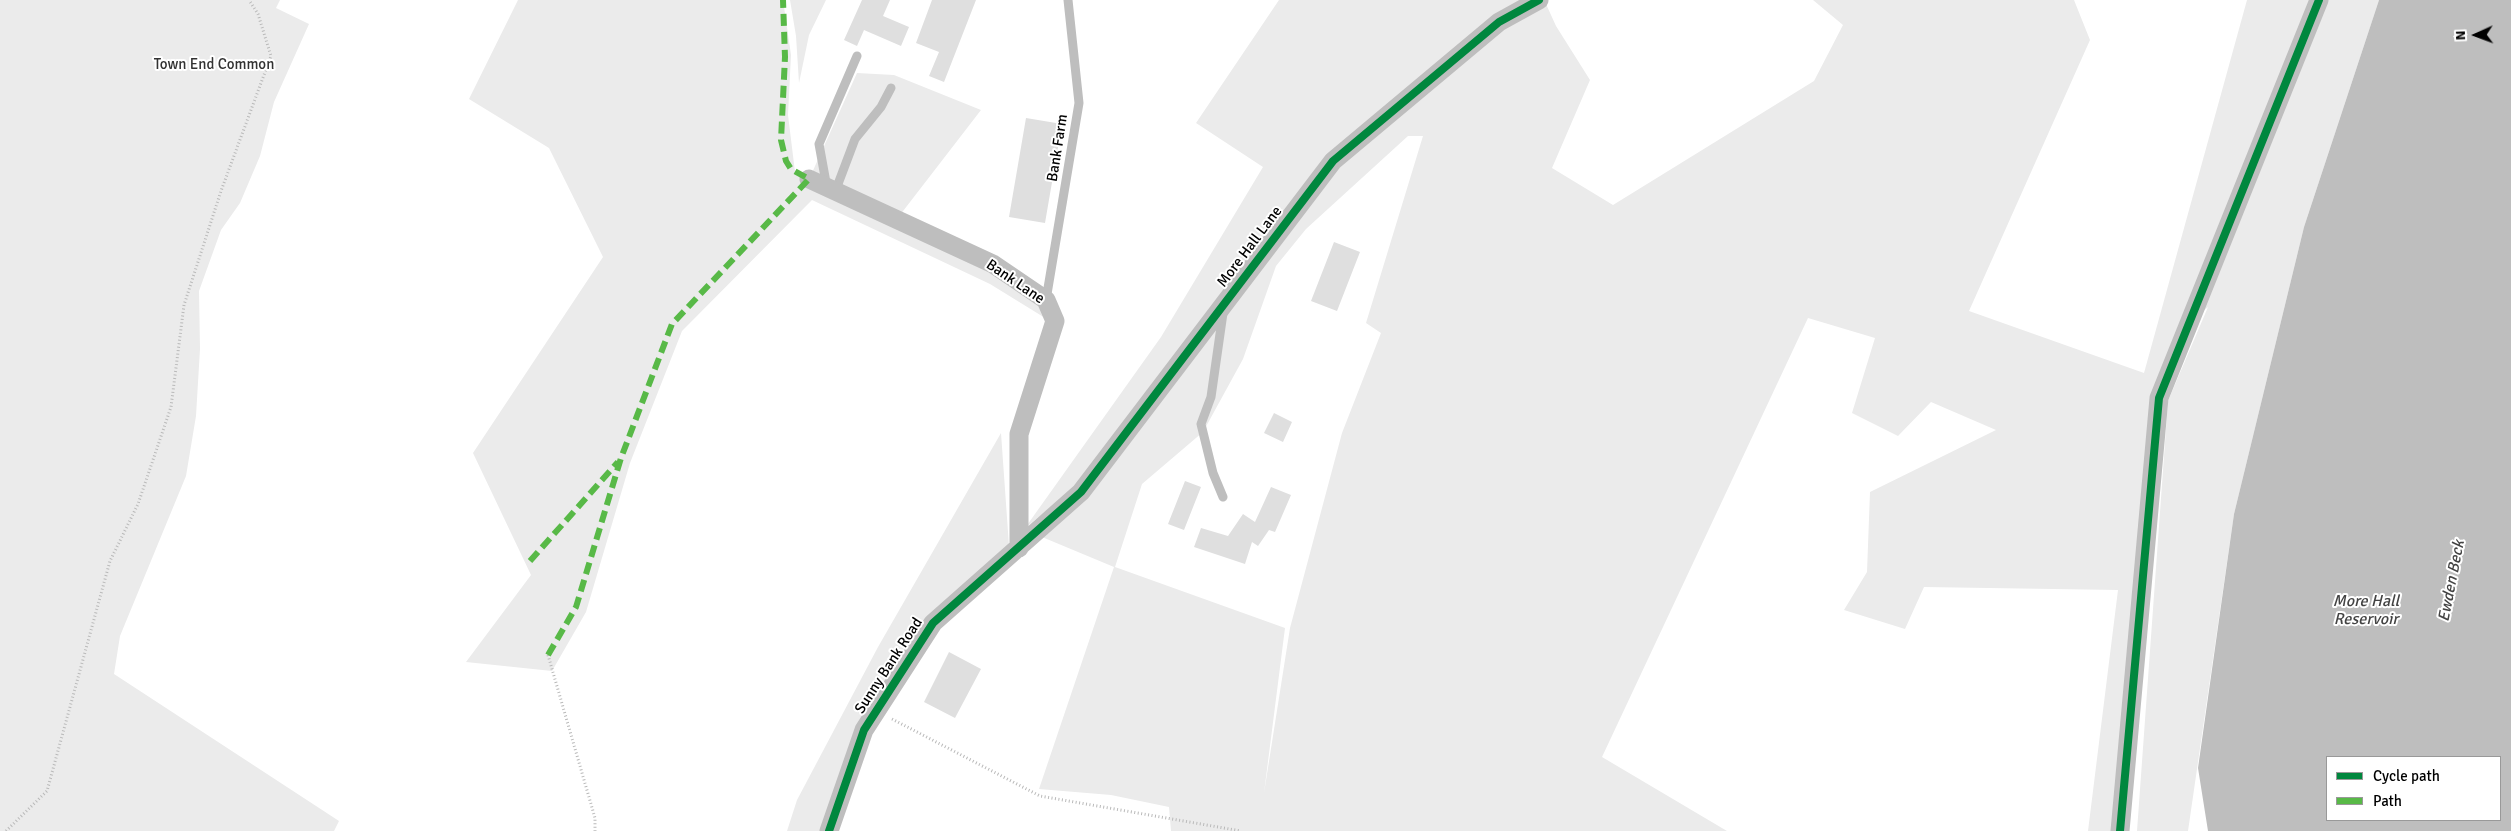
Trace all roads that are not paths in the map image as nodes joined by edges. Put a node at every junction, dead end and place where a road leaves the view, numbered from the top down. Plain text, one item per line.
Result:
1 (1068, 0) edge
2 (1538, 0) edge
3 (2319, 0) edge
4 (857, 56) dead end
5 (891, 88) dead end
6 (809, 179) dead end
7 (831, 190) junction
8 (1046, 300) junction
9 (1224, 304) junction
10 (1223, 497) dead end
11 (1019, 548) junction
12 (829, 831) edge
13 (2120, 831) edge

1 - 8 lane, Bank Farm
2 - 9 street, More Hall Lane
3 - 13 street
4 - 7 lane
5 - 7 lane
6 - 7 street, Bank Lane
7 - 8 street, Bank Lane
8 - 11 street, Bank Lane
9 - 10 lane
9 - 11 street, More Hall Lane
11 - 12 street, Sunny Bank Road

